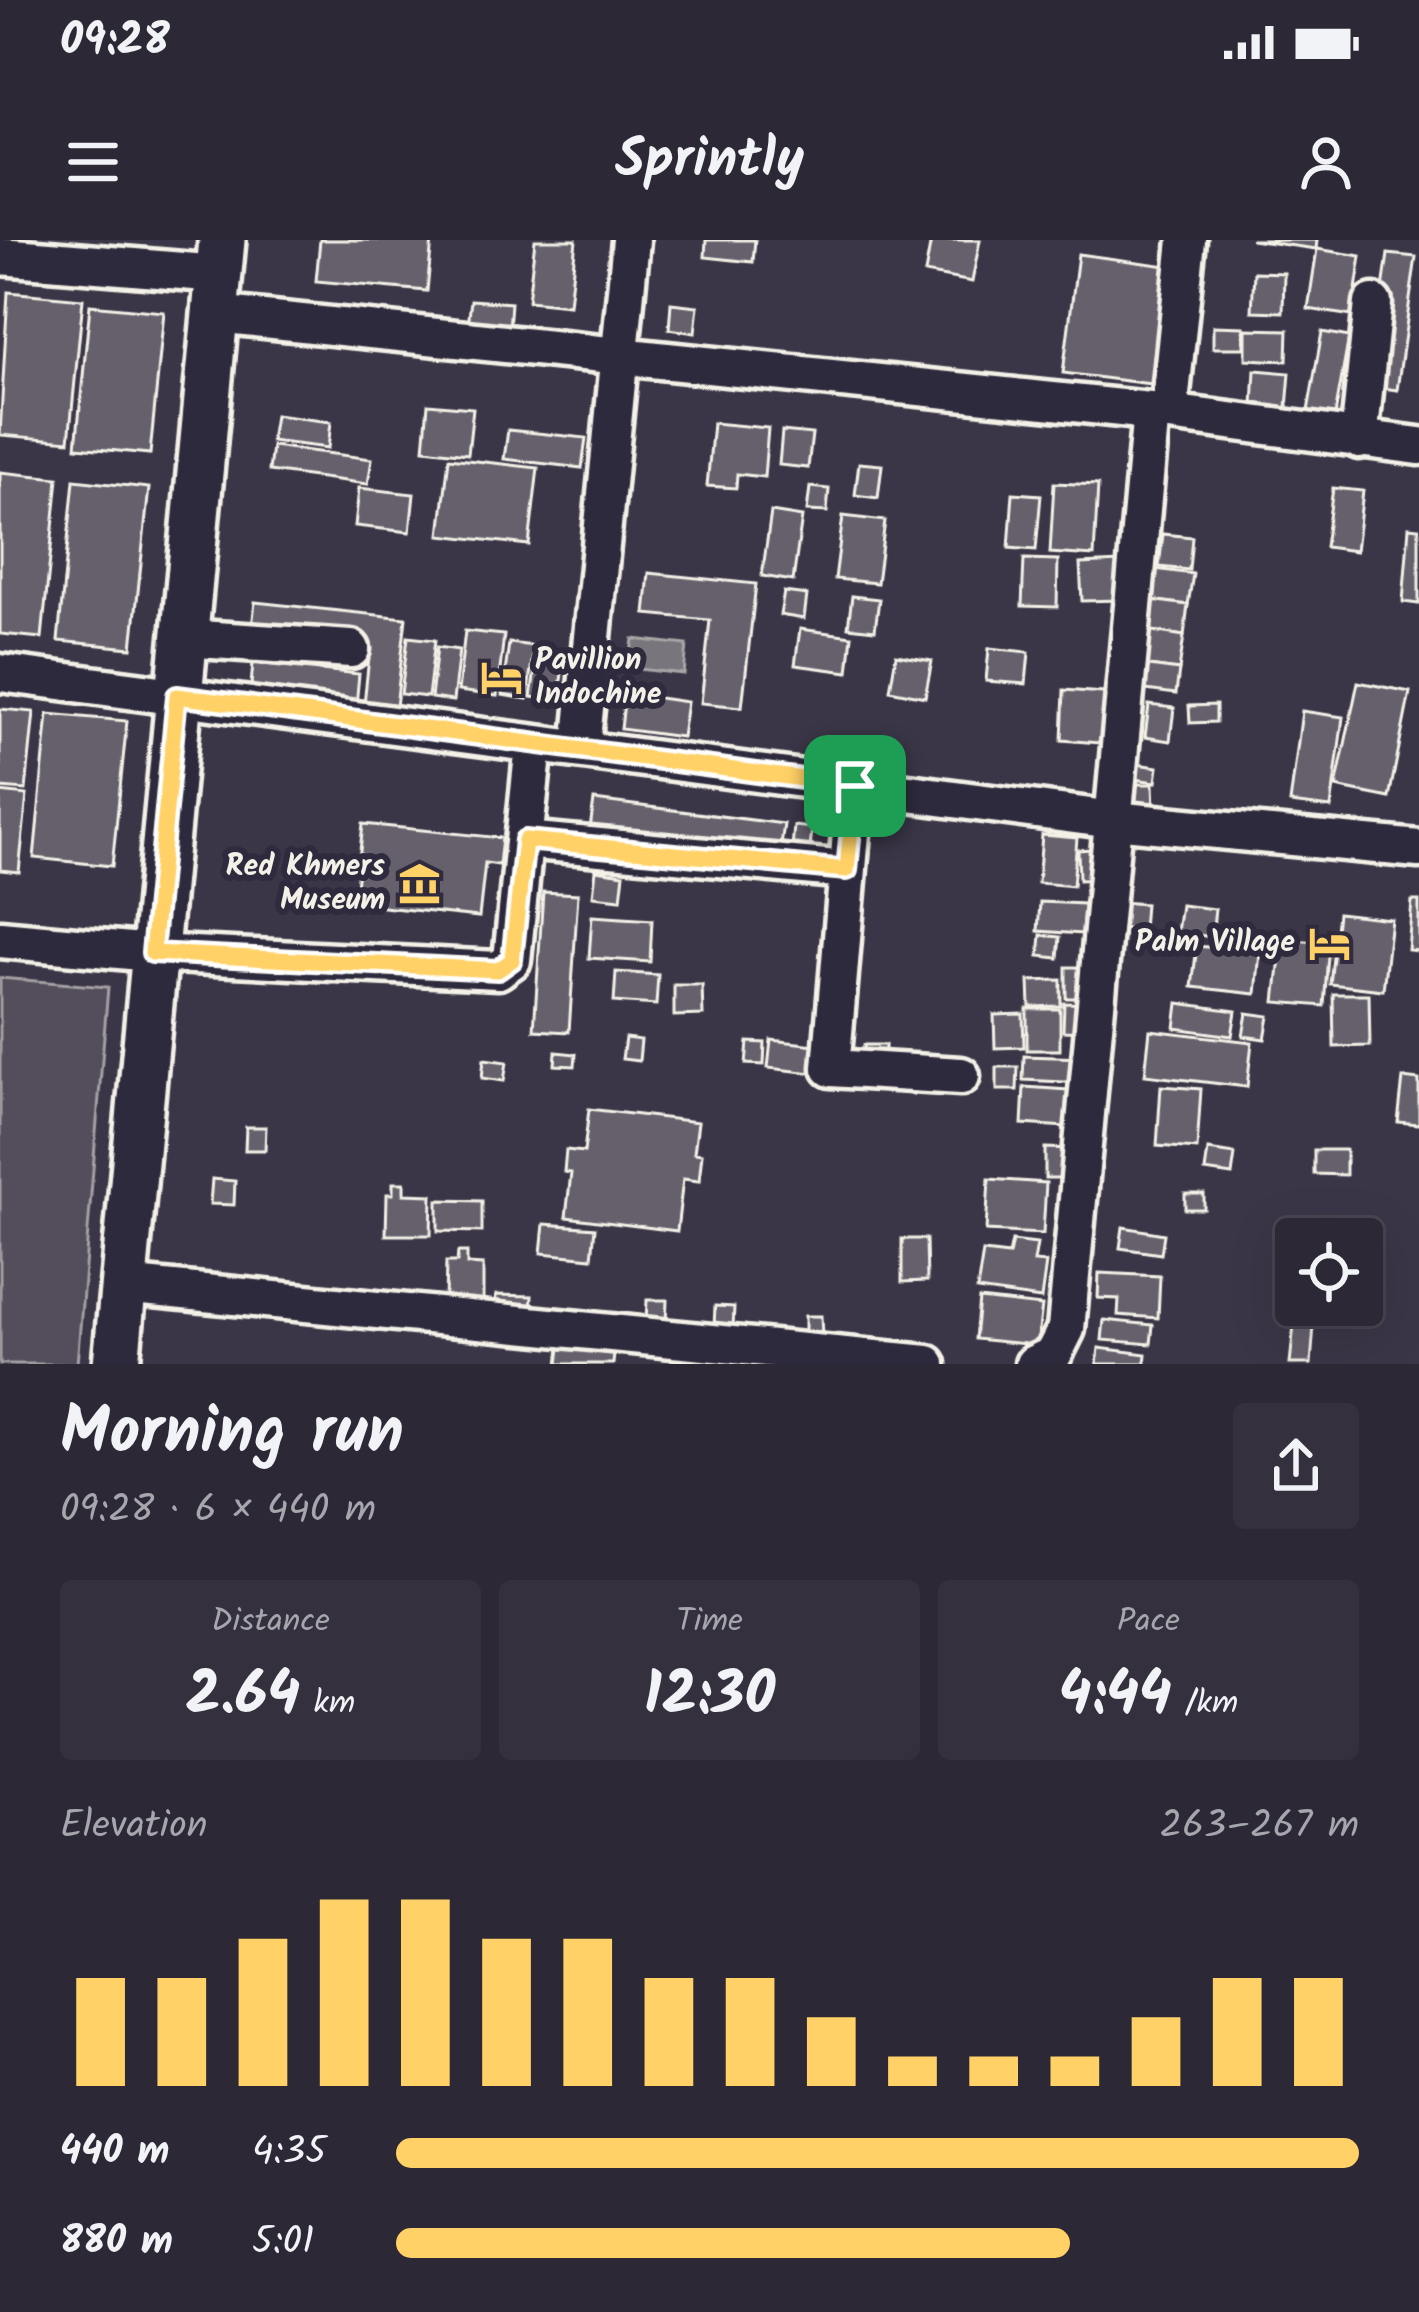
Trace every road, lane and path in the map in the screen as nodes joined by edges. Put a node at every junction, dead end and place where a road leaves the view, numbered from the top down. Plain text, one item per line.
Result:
1 (631, 240) edge
2 (1187, 240) edge
3 (0, 256) edge
4 (219, 276) edge
5 (1373, 302) dead end
6 (620, 354) junction
7 (1160, 412) junction
8 (1359, 440) junction
9 (1419, 446) edge
10 (183, 638) junction
11 (351, 649) dead end
12 (0, 673) edge
13 (177, 696) junction
14 (535, 744) junction
15 (581, 749) junction
16 (855, 786) junction
17 (1113, 820) junction
18 (525, 840) junction
19 (1419, 849) edge
20 (847, 870) junction
21 (0, 939) edge
22 (152, 953) junction
23 (961, 1076) dead end
24 (123, 1285) junction
25 (116, 1364) edge
26 (927, 1364) edge
27 (1034, 1364) edge

1 - 6 street
2 - 7 street
3 - 4 street
4 - 6 street
4 - 10 main road
5 - 8 street
6 - 7 street
6 - 15 street
7 - 8 street
7 - 17 street
8 - 9 street
10 - 11 street
10 - 13 main road
12 - 13 street
13 - 14 street
13 - 22 main road
14 - 15 street
14 - 18 street
15 - 16 street
16 - 17 street
16 - 20 street
17 - 19 street
17 - 27 street
18 - 20 street
18 - 22 street
20 - 23 street
21 - 22 street
22 - 24 main road
24 - 25 main road
24 - 26 street

